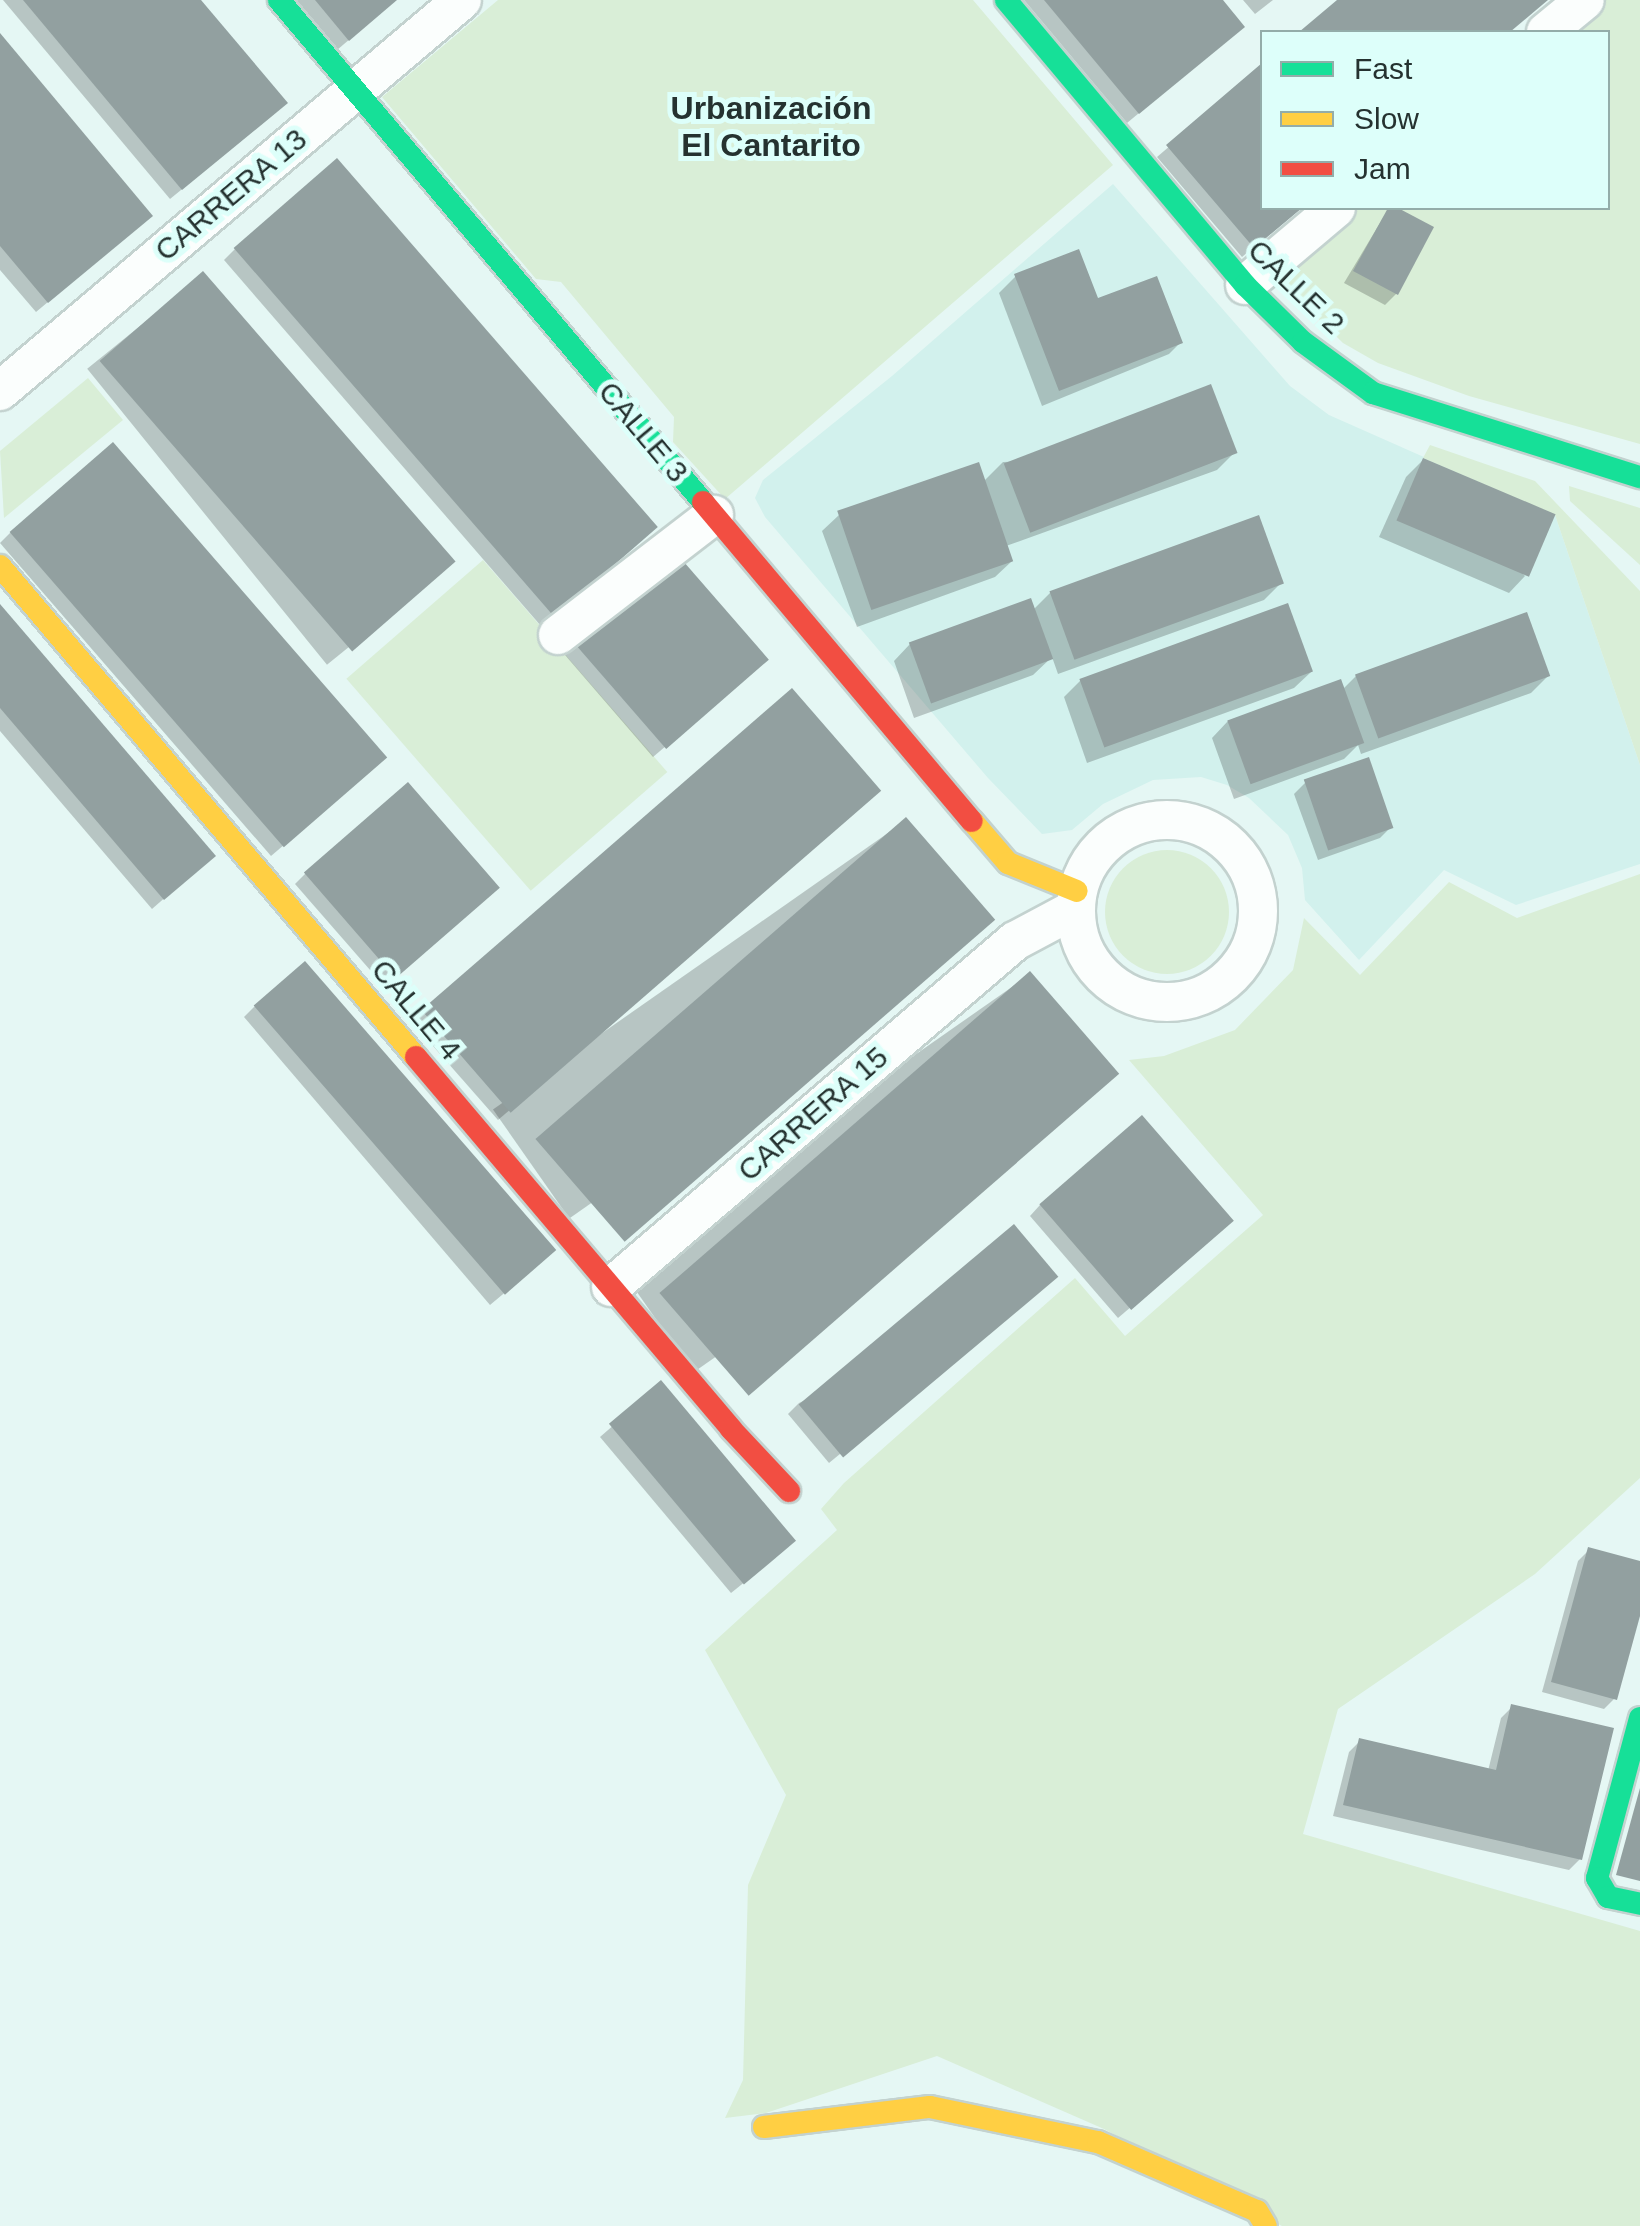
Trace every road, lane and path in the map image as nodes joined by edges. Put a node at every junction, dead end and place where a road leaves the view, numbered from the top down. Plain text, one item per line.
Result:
1 (279, 0) edge
2 (462, 0) edge
3 (1006, 0) edge
4 (1584, 0) edge
5 (1548, 30) edge
6 (355, 90) junction
7 (1334, 210) edge
8 (1245, 285) junction
9 (0, 391) edge
10 (1640, 477) edge
11 (714, 515) junction
12 (0, 566) edge
13 (558, 635) dead end
14 (1008, 863) joint
15 (1082, 900) junction
16 (611, 1287) junction
17 (789, 1491) dead end
18 (1640, 1718) edge
19 (1640, 1904) edge
20 (764, 2127) dead end
21 (1266, 2226) edge

1 - 6 street, CALLE 3
2 - 6 street, CARRERA 13
3 - 8 street, CALLE 2
4 - 5 street
6 - 9 street, CARRERA 13
6 - 11 street, CALLE 3
7 - 8 street
8 - 10 street, CALLE 2
11 - 13 street
11 - 14 street, CALLE 3
12 - 16 street, CALLE 4
14 - 15 street, CALLE 3
15 - 15 street
15 - 16 street, CARRERA 15
16 - 17 street, CALLE 4
18 - 19 street
20 - 21 street

